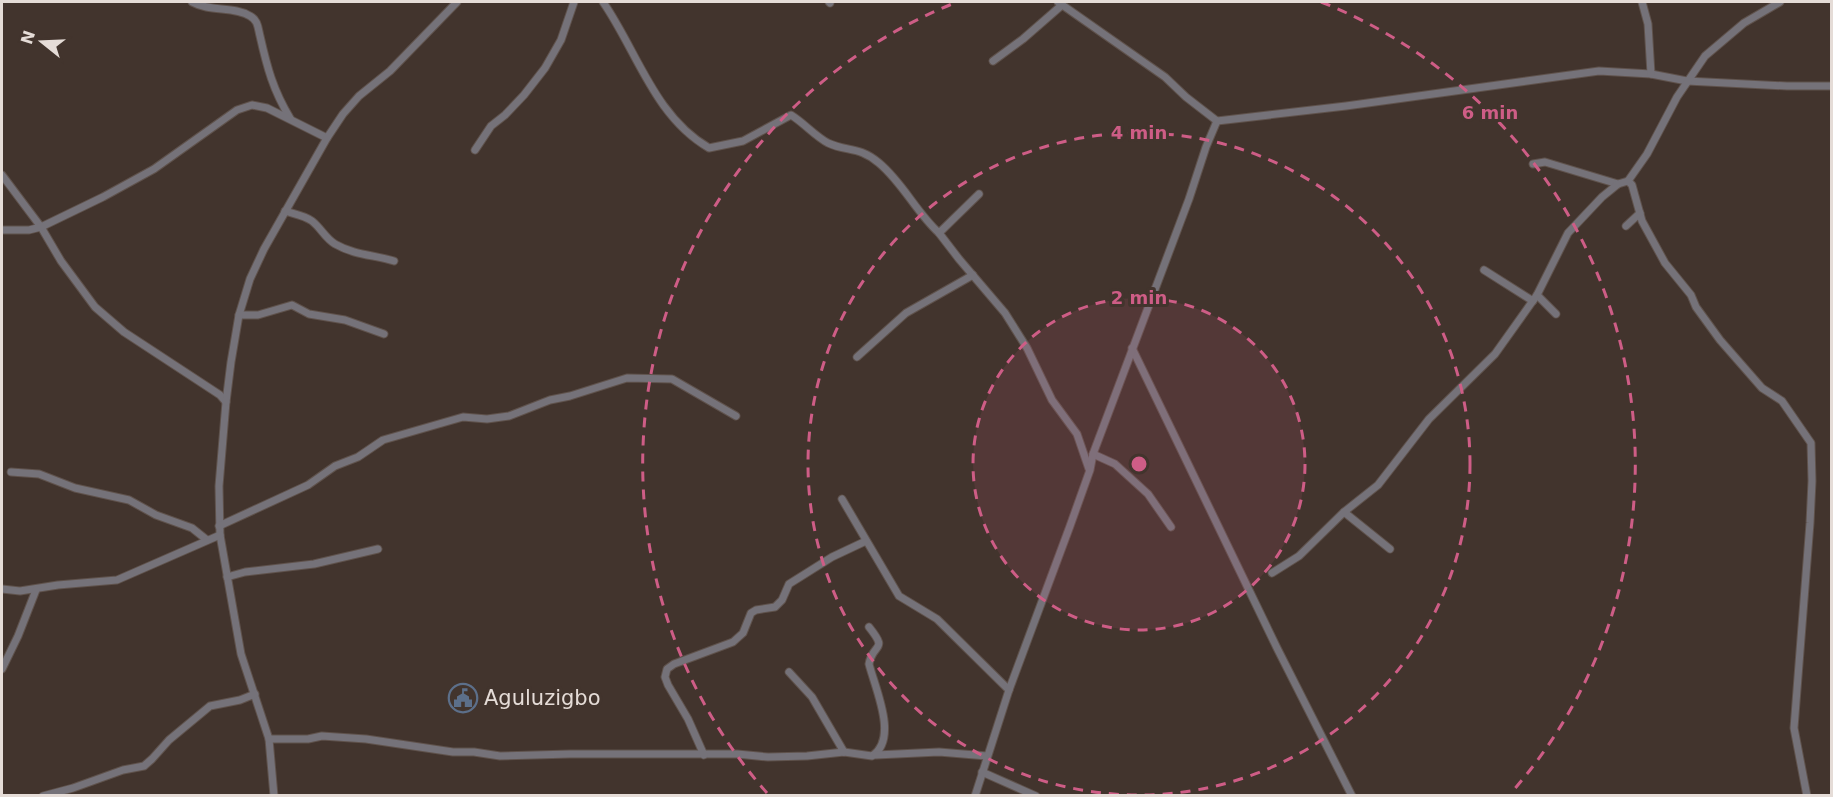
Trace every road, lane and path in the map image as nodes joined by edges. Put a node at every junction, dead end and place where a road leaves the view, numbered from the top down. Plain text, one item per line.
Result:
1 (192, 2) edge
2 (457, 2) edge
3 (574, 2) edge
4 (603, 2) edge
5 (1642, 2) edge
6 (1780, 2) edge
7 (1060, 3) edge
8 (993, 61) dead end
9 (1651, 74) junction
10 (1687, 81) junction
11 (1832, 86) edge
12 (291, 120) junction
13 (1217, 121) junction
14 (327, 138) junction
15 (475, 150) dead end
16 (1533, 164) dead end
17 (2, 175) edge
18 (1628, 181) junction
19 (1618, 184) junction
20 (979, 194) dead end
21 (285, 211) junction
22 (1640, 213) junction
23 (41, 226) junction
24 (1626, 226) dead end
25 (2, 230) edge
26 (939, 233) junction
27 (394, 261) dead end
28 (1484, 270) dead end
29 (973, 275) junction
30 (1535, 298) junction
31 (1556, 314) dead end
32 (239, 315) junction
33 (384, 334) dead end
34 (1132, 348) junction
35 (857, 357) dead end
36 (226, 402) junction
37 (736, 416) dead end
38 (1093, 454) junction
39 (1090, 470) junction
40 (11, 472) dead end
41 (842, 499) dead end
42 (1344, 512) junction
43 (219, 526) junction
44 (1171, 527) dead end
45 (220, 535) junction
46 (207, 540) junction
47 (866, 541) junction
48 (378, 549) dead end
49 (1390, 549) dead end
50 (1272, 573) dead end
51 (227, 577) junction
52 (2, 589) edge
53 (36, 590) junction
54 (869, 627) dead end
55 (2, 669) edge
56 (789, 672) dead end
57 (1009, 690) junction
58 (255, 694) junction
59 (269, 739) junction
60 (844, 752) junction
61 (704, 755) junction
62 (876, 755) junction
63 (987, 756) junction
64 (982, 772) junction
65 (43, 795) edge
66 (274, 795) edge
67 (975, 795) edge
68 (1036, 795) edge
69 (1352, 795) edge
70 (1807, 795) edge

1 - 12 street
2 - 14 street
3 - 15 street
4 - 26 street
5 - 9 street
6 - 10 street
7 - 8 street
7 - 13 street
9 - 10 street
9 - 13 street
10 - 11 street
10 - 18 street
12 - 14 street
12 - 23 street
13 - 34 street
14 - 21 street
16 - 19 street
17 - 23 street
18 - 19 street
18 - 22 street
19 - 30 street
20 - 26 street
21 - 27 street
21 - 32 street
22 - 24 street
22 - 70 street
23 - 25 street
23 - 36 street
26 - 29 street
28 - 30 street
29 - 35 street
29 - 39 street
30 - 31 street
30 - 42 street
32 - 33 street
32 - 36 street
34 - 38 street
34 - 69 street
36 - 43 street
37 - 43 street
38 - 39 street
38 - 44 street
39 - 57 street
40 - 46 street
41 - 47 street
42 - 49 street
42 - 50 street
43 - 45 street
45 - 46 street
45 - 51 street
46 - 53 street
47 - 57 street
47 - 61 street
48 - 51 street
51 - 58 street
52 - 53 street
53 - 55 street
54 - 62 street
56 - 60 street
57 - 63 street
58 - 59 street
58 - 65 street
59 - 61 street
59 - 66 street
60 - 61 street
60 - 62 street
62 - 63 street
63 - 64 street
64 - 67 street
64 - 68 street

